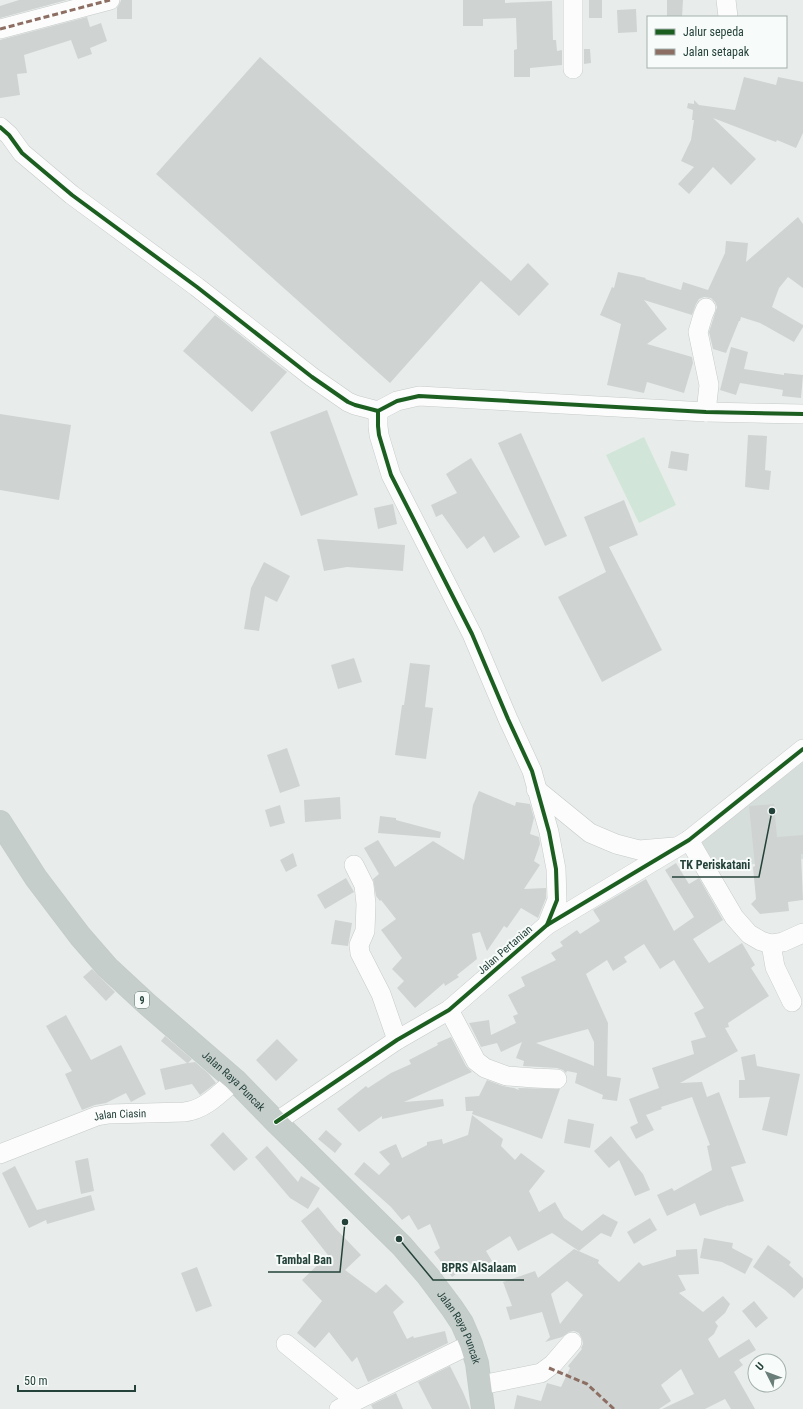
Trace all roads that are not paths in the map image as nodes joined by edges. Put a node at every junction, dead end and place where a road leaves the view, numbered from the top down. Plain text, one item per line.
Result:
1 (110, 0) edge
2 (573, 0) edge
3 (726, 0) edge
4 (728, 16) edge
5 (0, 29) edge
6 (573, 69) dead end
7 (0, 127) edge
8 (706, 308) dead end
9 (378, 410) junction
10 (706, 412) junction
11 (803, 414) edge
12 (803, 749) edge
13 (536, 789) junction
14 (0, 822) edge
15 (683, 844) junction
16 (354, 865) dead end
17 (547, 925) junction
18 (803, 933) edge
19 (771, 944) junction
20 (792, 1002) dead end
21 (449, 1010) junction
22 (398, 1040) junction
23 (557, 1079) dead end
24 (235, 1080) junction
25 (276, 1122) junction
26 (0, 1154) edge
27 (572, 1342) dead end
28 (286, 1344) dead end
29 (471, 1344) junction
30 (481, 1385) junction
31 (355, 1400) junction
32 (339, 1409) edge
33 (483, 1409) edge

1 - 5 street
2 - 6 street
3 - 4 street
7 - 9 street
8 - 10 street
9 - 10 street
9 - 13 street
10 - 11 street
12 - 15 street, Jalan Pertanian
13 - 15 street
13 - 17 street
14 - 24 highway, Jalan Raya Puncak / 9
15 - 17 street, Jalan Pertanian
15 - 19 street
16 - 22 street
17 - 21 street, Jalan Pertanian
18 - 19 street
19 - 20 street
21 - 22 street, Jalan Pertanian
21 - 23 street
22 - 25 street, Jalan Pertanian
24 - 25 highway, Jalan Raya Puncak / 9
24 - 26 street, Jalan Ciasin
25 - 29 highway, Jalan Raya Puncak / 9
27 - 30 street
28 - 31 street
29 - 30 highway, Jalan Raya Puncak / 9
29 - 31 street
30 - 33 highway, Jalan Raya Puncak / 9
31 - 32 street

